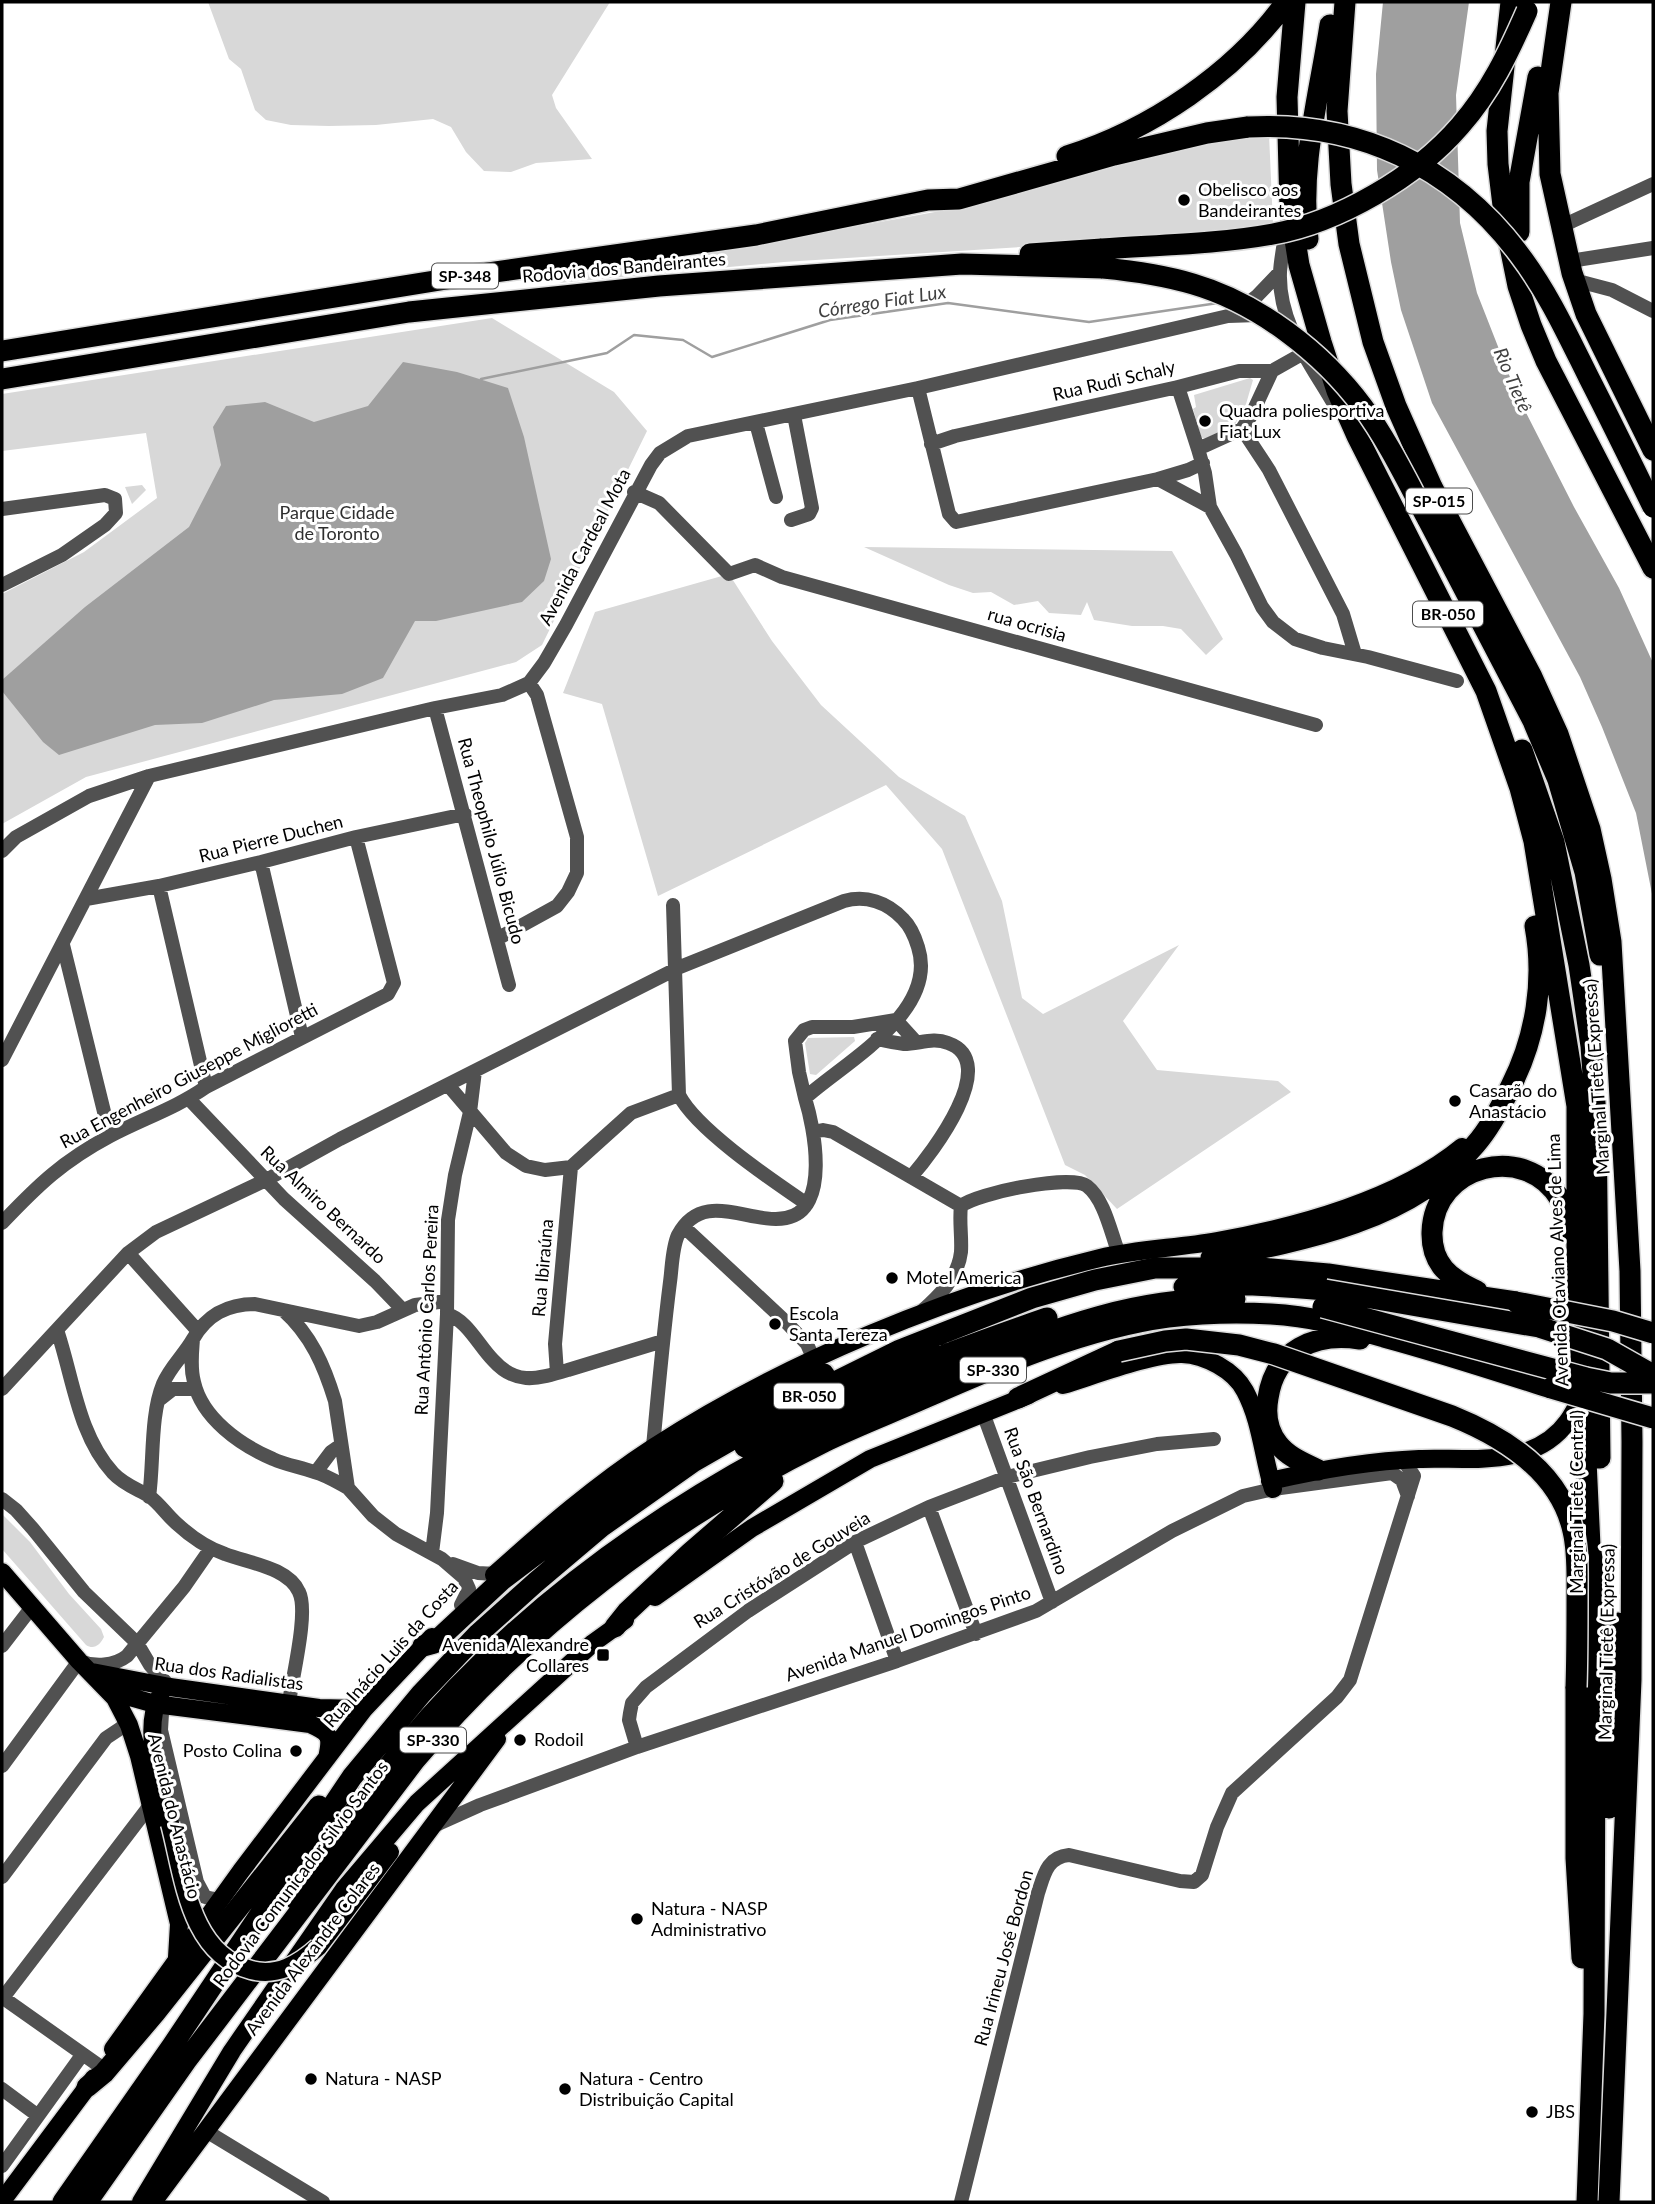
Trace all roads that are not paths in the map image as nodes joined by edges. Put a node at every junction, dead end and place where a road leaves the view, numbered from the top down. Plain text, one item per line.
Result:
1 (1286, 2) edge
2 (1295, 2) edge
3 (1334, 2) edge
4 (1345, 2) edge
5 (1560, 2) edge
6 (1523, 5) edge
7 (1653, 184) edge
8 (928, 200) junction
9 (1290, 208) junction
10 (1562, 226) junction
11 (1653, 248) edge
12 (1103, 258) junction
13 (1515, 269) junction
14 (1572, 271) junction
15 (1280, 272) junction
16 (1653, 311) edge
17 (1228, 316) junction
18 (1287, 319) junction
19 (1321, 342) junction
20 (2, 351) edge
21 (1302, 354) junction
22 (1272, 371) junction
23 (2, 379) edge
24 (1178, 387) junction
25 (918, 388) junction
26 (794, 415) junction
27 (756, 423) junction
28 (1242, 429) junction
29 (1357, 436) junction
30 (931, 444) junction
31 (1653, 450) edge
32 (1200, 456) junction
33 (1158, 479) junction
34 (635, 492) junction
35 (776, 497) dead end
36 (1210, 507) junction
37 (1653, 507) edge
38 (2, 509) edge
39 (791, 520) dead end
40 (1653, 568) edge
41 (2, 585) edge
42 (1355, 654) junction
43 (1457, 681) dead end
44 (529, 683) junction
45 (435, 708) junction
46 (1496, 715) junction
47 (1533, 721) junction
48 (1316, 725) dead end
49 (149, 776) junction
50 (465, 814) junction
51 (356, 837) junction
52 (9, 839) edge
53 (1534, 841) junction
54 (2, 851) edge
55 (261, 862) junction
56 (159, 886) junction
57 (86, 900) junction
58 (673, 905) dead end
59 (497, 939) junction
60 (63, 945) junction
61 (674, 971) junction
62 (1614, 982) junction
63 (509, 985) dead end
64 (896, 1020) junction
65 (858, 1026) junction
66 (302, 1037) junction
67 (875, 1041) junction
68 (916, 1042) junction
69 (1591, 1046) junction
70 (2, 1060) edge
71 (475, 1071) junction
72 (448, 1085) junction
73 (206, 1087) junction
74 (679, 1095) junction
75 (805, 1098) junction
76 (190, 1099) junction
77 (470, 1112) junction
78 (1497, 1114) junction
79 (813, 1132) junction
80 (110, 1136) junction
81 (571, 1167) junction
82 (911, 1177) junction
83 (266, 1181) junction
84 (807, 1204) junction
85 (961, 1206) junction
86 (2, 1223) edge
87 (684, 1227) junction
88 (128, 1253) junction
89 (1119, 1254) junction
90 (1577, 1267) junction
91 (1155, 1268) junction
92 (1324, 1299) junction
93 (1505, 1300) junction
94 (447, 1307) junction
95 (402, 1309) junction
96 (283, 1310) junction
97 (918, 1315) junction
98 (327, 1319) junction
99 (57, 1330) junction
100 (1653, 1333) edge
101 (195, 1334) junction
102 (663, 1341) junction
103 (314, 1345) junction
104 (1416, 1345) junction
105 (900, 1350) junction
106 (814, 1360) junction
107 (556, 1373) junction
108 (1653, 1375) edge
109 (1653, 1383) edge
110 (2, 1389) edge
111 (196, 1389) junction
112 (1584, 1391) junction
113 (1018, 1398) junction
114 (159, 1400) junction
115 (983, 1413) junction
116 (1653, 1418) edge
117 (1214, 1439) dead end
118 (826, 1441) junction
119 (341, 1445) junction
120 (653, 1447) junction
121 (1404, 1461) junction
122 (1318, 1470) junction
123 (316, 1472) junction
124 (1007, 1477) junction
125 (1272, 1485) junction
126 (348, 1488) junction
127 (1632, 1492) junction
128 (1408, 1496) junction
129 (149, 1497) junction
130 (2, 1499) edge
131 (929, 1507) junction
132 (855, 1542) junction
133 (211, 1548) junction
134 (437, 1556) junction
135 (2, 1572) edge
136 (496, 1574) junction
137 (536, 1583) junction
138 (1052, 1602) junction
139 (1599, 1603) junction
140 (461, 1605) junction
141 (32, 1607) junction
142 (615, 1627) junction
143 (976, 1634) junction
144 (136, 1643) junction
145 (2, 1646) edge
146 (423, 1646) junction
147 (897, 1661) junction
148 (84, 1666) junction
149 (102, 1683) junction
150 (170, 1687) junction
151 (115, 1698) junction
152 (253, 1699) junction
153 (289, 1703) junction
154 (160, 1705) junction
155 (364, 1709) junction
156 (248, 1718) junction
157 (509, 1721) junction
158 (129, 1725) junction
159 (637, 1747) junction
160 (154, 1751) junction
161 (472, 1753) junction
162 (327, 1759) junction
163 (2, 1766) edge
164 (352, 1777) junction
165 (457, 1792) junction
166 (151, 1804) junction
167 (480, 1805) junction
168 (430, 1828) junction
169 (2, 1877) edge
170 (219, 1900) junction
171 (1595, 1939) junction
172 (177, 1957) junction
173 (2, 1998) edge
174 (1594, 2014) junction
175 (82, 2055) junction
176 (186, 2061) junction
177 (100, 2067) junction
178 (87, 2087) junction
179 (2, 2089) edge
180 (37, 2115) junction
181 (206, 2131) junction
182 (2, 2165) edge
183 (5, 2191) edge
184 (64, 2202) edge
185 (87, 2202) edge
186 (141, 2202) edge
187 (153, 2202) edge
188 (323, 2202) edge
189 (961, 2202) edge
190 (1587, 2202) edge
191 (1609, 2202) edge

1 - 8 highway
2 - 9 highway, Avenida Otaviano Alves de Lima
3 - 19 highway
4 - 62 highway, Marginal Tietê (Expressa) / SP-015
5 - 10 highway
5 - 13 highway
6 - 12 highway, bridge
6 - 13 highway
7 - 10 street
8 - 20 highway, Rodovia dos Bandeirantes / SP-348
8 - 37 highway, bridge
9 - 15 street
9 - 19 highway, Avenida Otaviano Alves de Lima
10 - 14 highway
11 - 14 street
12 - 23 highway, Rodovia dos Bandeirantes / SP-348
12 - 47 highway, bridge
13 - 40 highway
14 - 16 street
14 - 31 highway
15 - 17 street, Avenida Cardeal Mota
15 - 18 street
17 - 18 street, Avenida Cardeal Mota
17 - 25 street, Avenida Cardeal Mota
18 - 21 street
19 - 29 highway, Avenida Otaviano Alves de Lima / BR-050
21 - 22 street, Rua Rudi Schaly
21 - 29 street
22 - 24 street, Rua Rudi Schaly
22 - 28 street
24 - 30 street, Rua Rudi Schaly
24 - 32 street
25 - 26 street, Avenida Cardeal Mota
25 - 30 street
26 - 27 street, Avenida Cardeal Mota
26 - 39 street
27 - 34 street, Avenida Cardeal Mota
27 - 35 street
28 - 32 street
28 - 42 street
29 - 46 highway, Avenida Otaviano Alves de Lima / BR-050
30 - 33 street
32 - 33 street
32 - 36 street
33 - 36 street
34 - 44 street, Avenida Cardeal Mota
34 - 48 street, rua ocrisia
36 - 42 street
38 - 41 street
42 - 43 street
44 - 45 street
44 - 59 street
45 - 49 street
45 - 50 street, Rua Theophilo Júlio Bicudo
46 - 53 highway, Avenida Otaviano Alves de Lima / BR-050
46 - 69 highway, Marginal Tietê (Central)
47 - 62 highway
47 - 69 highway
49 - 52 street
49 - 57 street
50 - 51 street, Rua Pierre Duchen
50 - 59 street, Rua Theophilo Júlio Bicudo
51 - 55 street, Rua Pierre Duchen
51 - 66 street, Rua Engenheiro Giuseppe Miglioretti
52 - 54 street
53 - 78 highway
53 - 90 highway, Avenida Otaviano Alves de Lima
55 - 56 street, Rua Pierre Duchen
55 - 66 street
56 - 57 street, Rua Pierre Duchen
56 - 73 street
57 - 60 street
58 - 61 street
59 - 63 street, Rua Theophilo Júlio Bicudo
60 - 70 street
60 - 80 street
61 - 64 street
61 - 71 street
61 - 74 street
62 - 127 highway, Marginal Tietê (Expressa) / SP-015
64 - 65 street
64 - 67 street
64 - 68 street
65 - 67 street
65 - 75 street
66 - 73 street, Rua Engenheiro Giuseppe Miglioretti
67 - 68 street
67 - 75 street
68 - 82 street
69 - 139 highway, Marginal Tietê (Central)
71 - 72 street
71 - 77 street, Rua Antônio Carlos Pereira
72 - 77 street
72 - 83 street
73 - 76 street, Rua Engenheiro Giuseppe Miglioretti
74 - 81 street
74 - 84 street
75 - 79 street
76 - 80 street, Rua Engenheiro Giuseppe Miglioretti
76 - 83 street, Rua Almiro Bernardo
77 - 81 street
77 - 94 street, Rua Antônio Carlos Pereira
78 - 89 main road, Rua Inácio Luis da Costa
78 - 91 highway
79 - 82 street
79 - 84 street
80 - 86 street, Rua Engenheiro Giuseppe Miglioretti
81 - 107 street, Rua Ibiraúna
82 - 85 street
83 - 88 street
83 - 95 street, Rua Almiro Bernardo
84 - 87 street
85 - 89 street
85 - 97 street, Rua Inácio Luis da Costa
87 - 102 street
87 - 106 street
88 - 99 street
88 - 101 street
89 - 97 main road, Rua Inácio Luis da Costa
90 - 93 highway
90 - 112 highway, Avenida Otaviano Alves de Lima
91 - 93 highway, Rodovia Comunicador Silvio Santos
91 - 105 highway, Rodovia Comunicador Silvio Santos / BR-050
92 - 108 highway, bridge
92 - 109 highway, bridge
92 - 137 highway
92 - 176 highway
93 - 100 highway, bridge
94 - 95 street
94 - 107 street
94 - 134 street, Rua Antônio Carlos Pereira
95 - 98 street
96 - 98 street
96 - 101 street
96 - 103 street
97 - 106 main road, Rua Inácio Luis da Costa
98 - 103 street
99 - 110 street
99 - 129 street
101 - 111 street
101 - 114 street
102 - 107 street
102 - 120 street
103 - 119 street
104 - 116 highway, Rodovia Comunicador Silvio Santos / SP-330, bridge
104 - 118 highway, Rodovia Comunicador Silvio Santos / SP-330
104 - 122 highway
105 - 137 highway, Rodovia Comunicador Silvio Santos / BR-050
105 - 146 highway
106 - 120 main road, Rua Inácio Luis da Costa
111 - 114 street
111 - 123 street
112 - 121 main road
112 - 139 highway, Avenida Otaviano Alves de Lima
113 - 115 main road
113 - 125 main road
113 - 174 highway, bridge
114 - 129 street
115 - 124 street, Rua São Bernardino
115 - 142 main road
117 - 124 street, Rua Cristóvão de Gouveia
118 - 142 highway
118 - 176 highway, Rodovia Comunicador Silvio Santos / SP-330
119 - 123 street
119 - 126 street
120 - 136 main road, Rua Inácio Luis da Costa
121 - 122 main road
121 - 128 street
122 - 125 main road
123 - 126 street
124 - 131 street, Rua Cristóvão de Gouveia
124 - 138 street, Rua São Bernardino
125 - 128 street, Avenida Manuel Domingos Pinto
125 - 138 street, Avenida Manuel Domingos Pinto
126 - 134 street
127 - 171 highway
127 - 191 highway, Marginal Tietê (Expressa) / SP-015
128 - 189 street, Rua Irineu José Bordon
129 - 133 street
130 - 144 street
131 - 132 street, Rua Cristóvão de Gouveia
131 - 143 street
132 - 147 street
132 - 159 street, Rua Cristóvão de Gouveia
133 - 144 street
133 - 153 street
134 - 136 street
134 - 140 street
135 - 141 main road, Avenida do Anastácio
136 - 140 main road, Rua Inácio Luis da Costa
137 - 164 highway, Rodovia Comunicador Silvio Santos / SP-330
138 - 143 street, Avenida Manuel Domingos Pinto
139 - 171 highway, Marginal Tietê (Central)
140 - 146 main road, Rua Inácio Luis da Costa
141 - 145 street
141 - 148 main road, Avenida do Anastácio
142 - 157 main road
143 - 147 street, Avenida Manuel Domingos Pinto
144 - 148 street
144 - 150 street
146 - 155 main road, Rua Inácio Luis da Costa
147 - 159 street, Avenida Manuel Domingos Pinto
148 - 149 main road, Avenida do Anastácio
148 - 150 main road, Rua dos Radialistas
148 - 163 street
149 - 151 main road, Avenida do Anastácio
149 - 154 main road
150 - 152 main road, Rua dos Radialistas
150 - 154 main road
151 - 158 main road, Avenida do Anastácio
151 - 160 main road
152 - 153 main road, Rua dos Radialistas
152 - 156 main road
153 - 155 main road, Rua dos Radialistas
154 - 156 main road
154 - 160 main road
154 - 170 street, Avenida do Anastácio
155 - 162 main road, Rua Inácio Luis da Costa
156 - 162 main road
157 - 161 main road
157 - 165 main road, Avenida Alexandre Colares
158 - 166 main road, Avenida do Anastácio
158 - 169 street
159 - 167 street, Avenida Manuel Domingos Pinto
160 - 161 main road, bridge
161 - 186 main road
162 - 170 main road, Rua Inácio Luis da Costa
164 - 178 highway
164 - 184 highway, Rodovia Comunicador Silvio Santos / SP-330
165 - 167 street
165 - 168 main road, Avenida Alexandre Colares
166 - 172 main road, Avenida do Anastácio
166 - 173 street
167 - 168 street, Avenida Manuel Domingos Pinto
168 - 181 main road, Avenida Alexandre Colares
170 - 172 main road, Rua Inácio Luis da Costa
171 - 174 highway, Marginal Tietê (Central)
172 - 177 main road, Rua Inácio Luis da Costa
173 - 175 street
174 - 190 highway, Marginal Tietê (Central)
175 - 177 street
175 - 180 street
176 - 185 highway, Rodovia Comunicador Silvio Santos / SP-330
177 - 178 main road, Rua Inácio Luis da Costa
178 - 183 main road, Rua Inácio Luis da Costa
179 - 180 street
180 - 182 street
181 - 187 main road, Avenida Alexandre Colares
181 - 188 street

